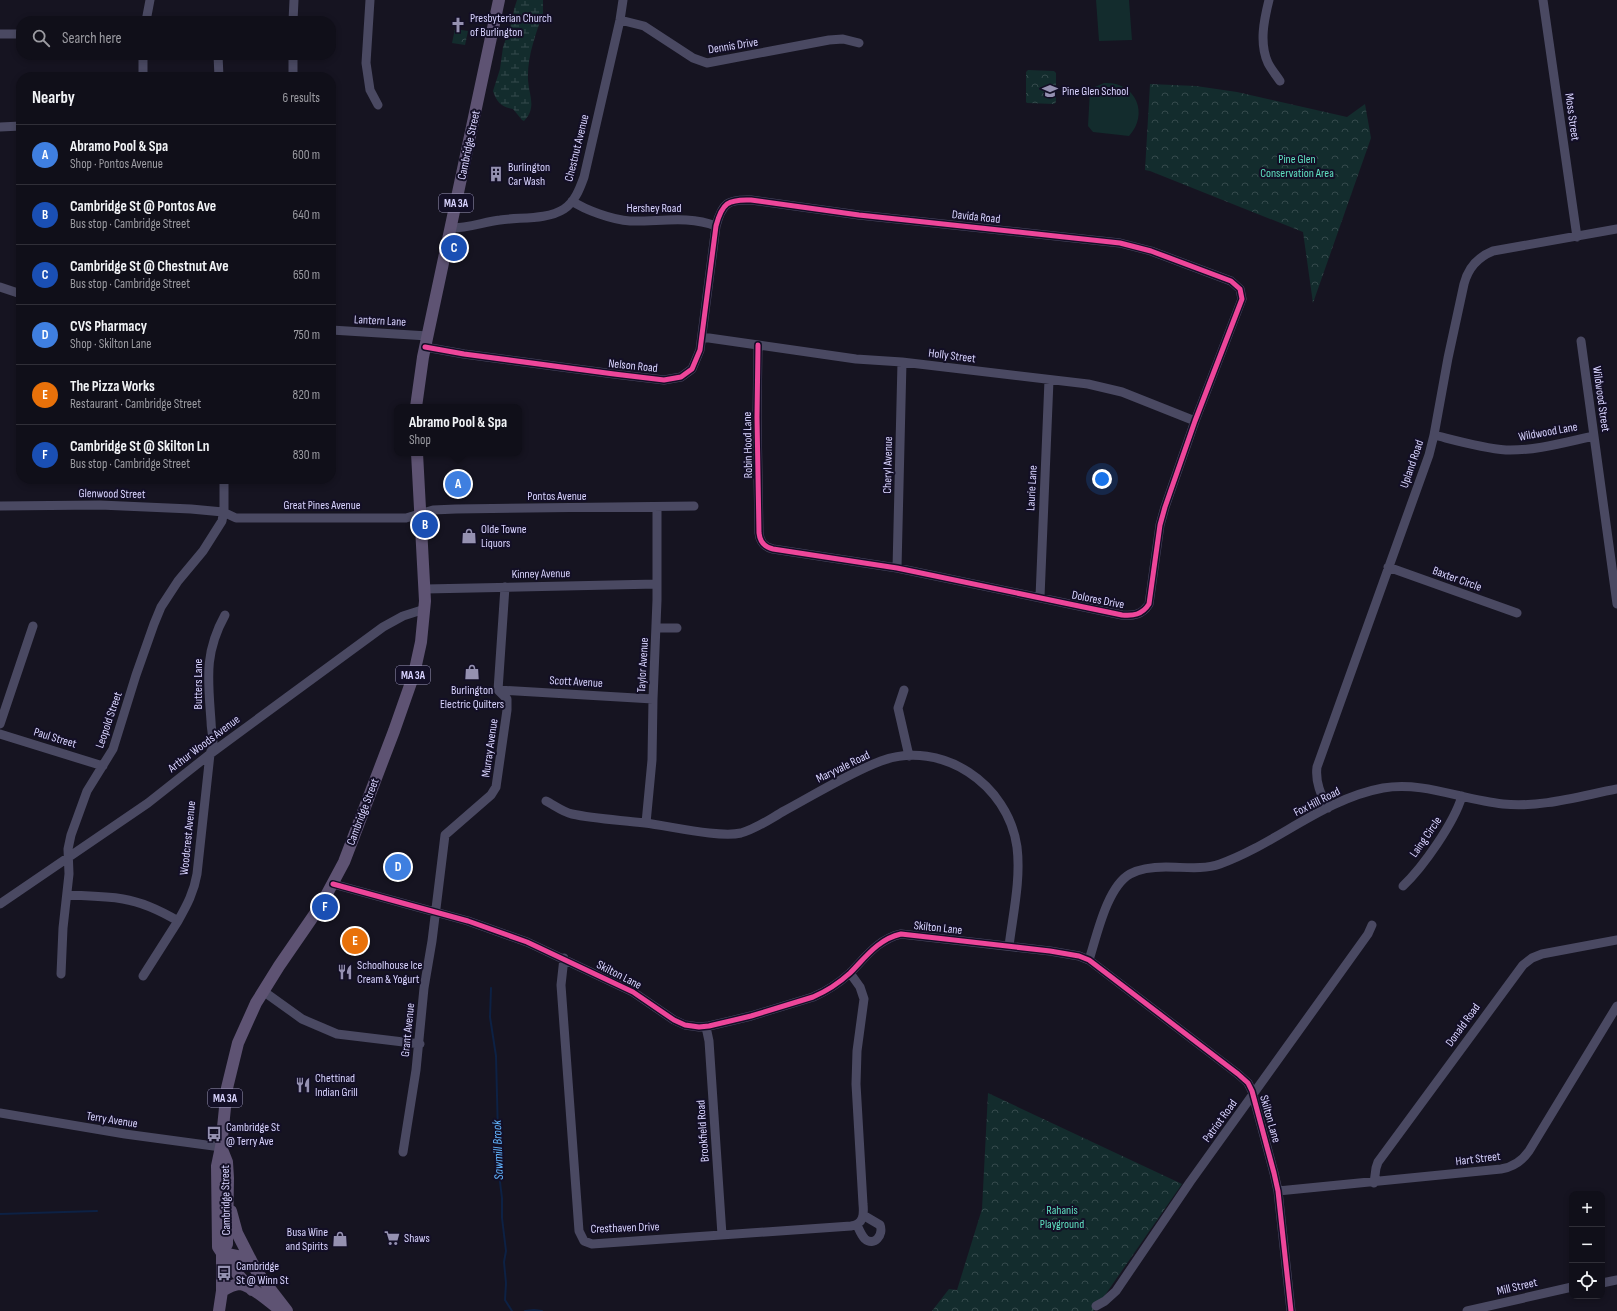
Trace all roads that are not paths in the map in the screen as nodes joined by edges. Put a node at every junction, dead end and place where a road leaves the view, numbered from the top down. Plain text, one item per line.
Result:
1 (150, 0) edge
2 (294, 0) edge
3 (370, 0) edge
4 (500, 0) edge
5 (623, 0) edge
6 (1269, 0) edge
7 (1543, 0) edge
8 (147, 16) edge
9 (293, 16) edge
10 (620, 20) junction
11 (0, 34) edge
12 (16, 34) edge
13 (859, 43) dead end
14 (143, 60) edge
15 (218, 60) edge
16 (292, 60) edge
17 (143, 72) edge
18 (219, 72) edge
19 (293, 72) edge
20 (1280, 81) dead end
21 (378, 105) dead end
22 (16, 126) edge
23 (0, 127) edge
24 (572, 201) junction
25 (716, 226) junction
26 (451, 228) junction
27 (1617, 230) edge
28 (1577, 237) junction
29 (0, 287) edge
30 (1240, 289) joint
31 (16, 292) edge
32 (336, 331) edge
33 (702, 337) junction
34 (1581, 341) dead end
35 (426, 342) junction
36 (758, 345) junction
37 (902, 362) junction
38 (1049, 380) junction
39 (416, 404) edge
40 (1195, 421) junction
41 (1434, 435) junction
42 (1594, 436) junction
43 (417, 456) edge
44 (224, 484) edge
45 (0, 506) edge
46 (694, 506) dead end
47 (657, 507) junction
48 (223, 512) junction
49 (421, 514) junction
50 (763, 544) joint
51 (1388, 567) junction
52 (897, 568) junction
53 (657, 584) junction
54 (505, 587) junction
55 (425, 589) junction
56 (1040, 598) junction
57 (1617, 604) edge
58 (425, 609) junction
59 (1517, 613) dead end
60 (225, 615) dead end
61 (33, 626) dead end
62 (656, 628) junction
63 (677, 628) dead end
64 (498, 690) junction
65 (904, 690) dead end
66 (653, 699) junction
67 (0, 724) edge
68 (0, 734) edge
69 (210, 754) junction
70 (909, 756) junction
71 (103, 766) junction
72 (1617, 789) edge
73 (1462, 796) junction
74 (546, 801) dead end
75 (1328, 808) junction
76 (646, 823) junction
77 (67, 857) junction
78 (333, 884) junction
79 (1402, 886) dead end
80 (438, 894) junction
81 (67, 895) junction
82 (0, 904) edge
83 (421, 908) junction
84 (436, 912) junction
85 (178, 921) junction
86 (1372, 925) dead end
87 (1617, 940) edge
88 (1009, 946) junction
89 (564, 958) junction
90 (1089, 960) junction
91 (850, 973) junction
92 (62, 974) dead end
93 (143, 976) dead end
94 (263, 991) junction
95 (1617, 1006) edge
96 (706, 1027) junction
97 (420, 1044) junction
98 (1253, 1095) junction
99 (0, 1113) edge
100 (221, 1147) junction
101 (403, 1152) dead end
102 (1374, 1183) junction
103 (1278, 1191) junction
104 (228, 1194) junction
105 (863, 1215) junction
106 (856, 1225) junction
107 (722, 1235) junction
108 (222, 1253) junction
109 (253, 1265) junction
110 (1617, 1280) edge
111 (1605, 1282) edge
112 (1569, 1288) edge
113 (252, 1290) junction
114 (222, 1291) junction
115 (1096, 1306) dead end
116 (220, 1311) edge
117 (281, 1311) edge
118 (287, 1311) edge
119 (1291, 1311) edge
120 (1467, 1311) edge

1 - 8 street
2 - 9 street
3 - 21 street
4 - 26 main road, Cambridge Street / MA 3A
5 - 10 street, Chestnut Avenue
6 - 20 street
7 - 28 street, Moss Street
10 - 13 street, Dennis Drive
10 - 24 street, Chestnut Avenue
11 - 12 street
14 - 17 street
15 - 18 street
16 - 19 street
22 - 23 street
24 - 25 street, Hershey Road
24 - 26 street, Chestnut Avenue
25 - 30 street, Davida Road
25 - 33 street, Nelson Road
26 - 35 main road, Cambridge Street / MA 3A
27 - 28 street, Upland Road
28 - 41 street, Upland Road
29 - 31 street
30 - 40 street, Dolores Drive
32 - 35 street, Lantern Lane
33 - 35 street, Nelson Road
33 - 36 street, Holly Street
34 - 42 street, Wildwood Street
35 - 39 main road, Cambridge Street / MA 3A
36 - 37 street, Holly Street
36 - 50 street, Robin Hood Lane
37 - 38 street, Holly Street
37 - 52 street, Cheryl Avenue
38 - 40 street, Holly Street
38 - 56 street, Laurie Lane
40 - 56 street, Dolores Drive
41 - 42 street, Wildwood Lane
41 - 51 street, Upland Road
42 - 57 street, Wildwood Street
43 - 49 main road, Cambridge Street / MA 3A
44 - 48 street, Leopold Street
45 - 48 street, Glenwood Street
46 - 47 street, Pontos Avenue
47 - 49 street, Pontos Avenue
47 - 53 street, Taylor Avenue
48 - 49 street, Great Pines Avenue
48 - 71 street, Leopold Street
49 - 55 main road, Cambridge Street / MA 3A
50 - 52 street, Dolores Drive
51 - 59 street, Baxter Circle
51 - 75 street, Upland Road
52 - 56 street, Dolores Drive
53 - 54 street, Kinney Avenue
53 - 62 street, Taylor Avenue
54 - 55 street, Kinney Avenue
54 - 64 street
55 - 58 main road, Cambridge Street / MA 3A
58 - 69 street, Arthur Woods Avenue
58 - 78 main road, Cambridge Street / MA 3A
60 - 69 street, Butters Lane
61 - 67 street
62 - 63 street
62 - 66 street, Taylor Avenue
64 - 66 street, Scott Avenue
64 - 80 street, Murray Avenue
65 - 70 street
66 - 76 street, Taylor Avenue
68 - 71 street, Paul Street
69 - 77 street, Arthur Woods Avenue
69 - 85 street, Woodcrest Avenue
70 - 76 street, Maryvale Road
70 - 88 street, Maryvale Road
71 - 77 street, Leopold Street
72 - 73 street, Fox Hill Road
73 - 75 street, Fox Hill Road
73 - 79 street, Laing Circle
74 - 76 street, Maryvale Road
75 - 90 street, Fox Hill Road
77 - 81 street, Leopold Street
77 - 82 street, Arthur Woods Avenue
78 - 83 street, Skilton Lane
78 - 94 main road, Cambridge Street / MA 3A
80 - 83 street
80 - 84 street, Murray Avenue
81 - 85 street
81 - 92 street, Leopold Street
83 - 84 street, Skilton Lane
84 - 89 street, Skilton Lane
84 - 97 street, Grant Avenue
85 - 93 street, Woodcrest Avenue
86 - 98 street, Patriot Road
87 - 102 street, Donald Road
88 - 90 street, Skilton Lane
88 - 91 street, Skilton Lane
89 - 96 street, Skilton Lane
89 - 107 street, Cresthaven Drive
90 - 98 street, Skilton Lane
91 - 96 street, Skilton Lane
91 - 105 street
94 - 97 street
94 - 100 main road, Cambridge Street / MA 3A
95 - 102 street, Hart Street
96 - 107 street, Brookfield Road
97 - 101 street, Grant Avenue
98 - 103 street, Skilton Lane
98 - 115 street, Patriot Road
99 - 100 street, Terry Avenue
100 - 104 main road, Cambridge Street / MA 3A
100 - 108 main road, Cambridge Street / MA 3A
102 - 103 street, Hart Street
103 - 119 street, Skilton Lane
104 - 108 main road, Cambridge Street / MA 3A
104 - 109 main road
105 - 106 street
105 - 106 street
106 - 107 street, Cresthaven Drive
108 - 109 main road
108 - 113 main road
108 - 114 main road, Cambridge Street / MA 3A
109 - 118 main road
110 - 111 street
112 - 120 street, Mill Street
113 - 114 main road
113 - 117 main road
114 - 116 main road, Cambridge Street / MA 3A

